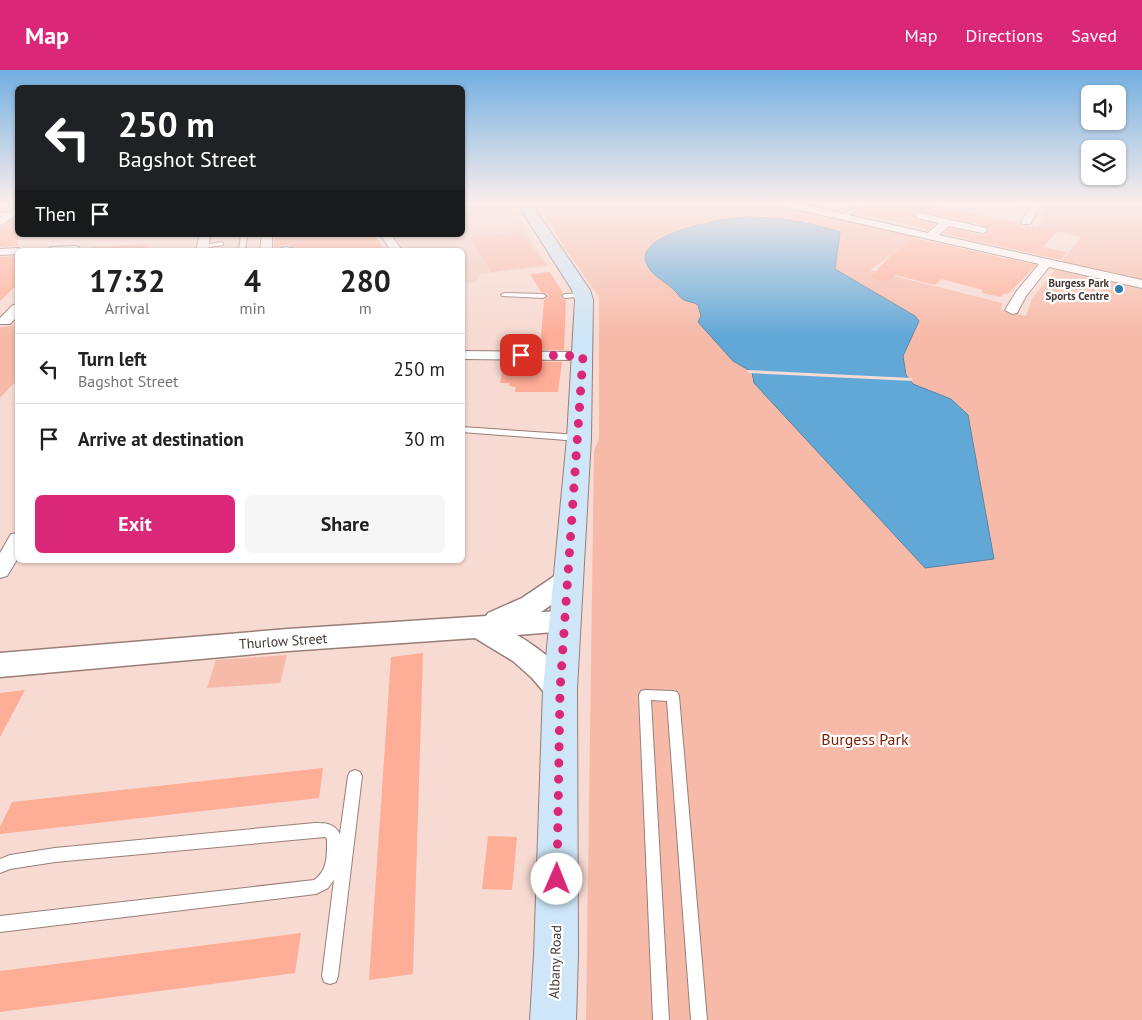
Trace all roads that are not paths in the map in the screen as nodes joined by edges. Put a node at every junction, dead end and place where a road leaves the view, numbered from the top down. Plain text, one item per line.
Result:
1 (549, 247) edge
2 (982, 247) edge
3 (15, 251) edge
4 (0, 252) edge
5 (1046, 262) junction
6 (1142, 284) edge
7 (504, 294) dead end
8 (543, 296) dead end
9 (1012, 310) dead end
10 (465, 355) edge
11 (583, 356) junction
12 (465, 429) edge
13 (579, 438) junction
14 (15, 544) edge
15 (0, 571) edge
16 (568, 580) junction
17 (566, 621) junction
18 (481, 627) junction
19 (0, 665) edge
20 (560, 690) junction
21 (355, 776) dead end
22 (339, 852) junction
23 (0, 866) edge
24 (0, 924) edge
25 (330, 976) dead end
26 (553, 1020) edge
27 (661, 1020) edge
28 (699, 1020) edge

1 - 11 main road, Albany Road
2 - 5 street
3 - 4 street
5 - 6 street
5 - 9 street
7 - 8 lane
10 - 11 street
11 - 13 main road, Albany Road
12 - 13 lane
13 - 16 main road, Albany Road
14 - 15 street
16 - 17 main road, Albany Road
16 - 18 street
17 - 18 street, Thurlow Street
17 - 20 main road, Albany Road
18 - 19 street, Thurlow Street
18 - 20 street
20 - 26 main road, Albany Road
21 - 22 lane
22 - 23 lane
22 - 24 lane
22 - 25 lane
27 - 28 lane

